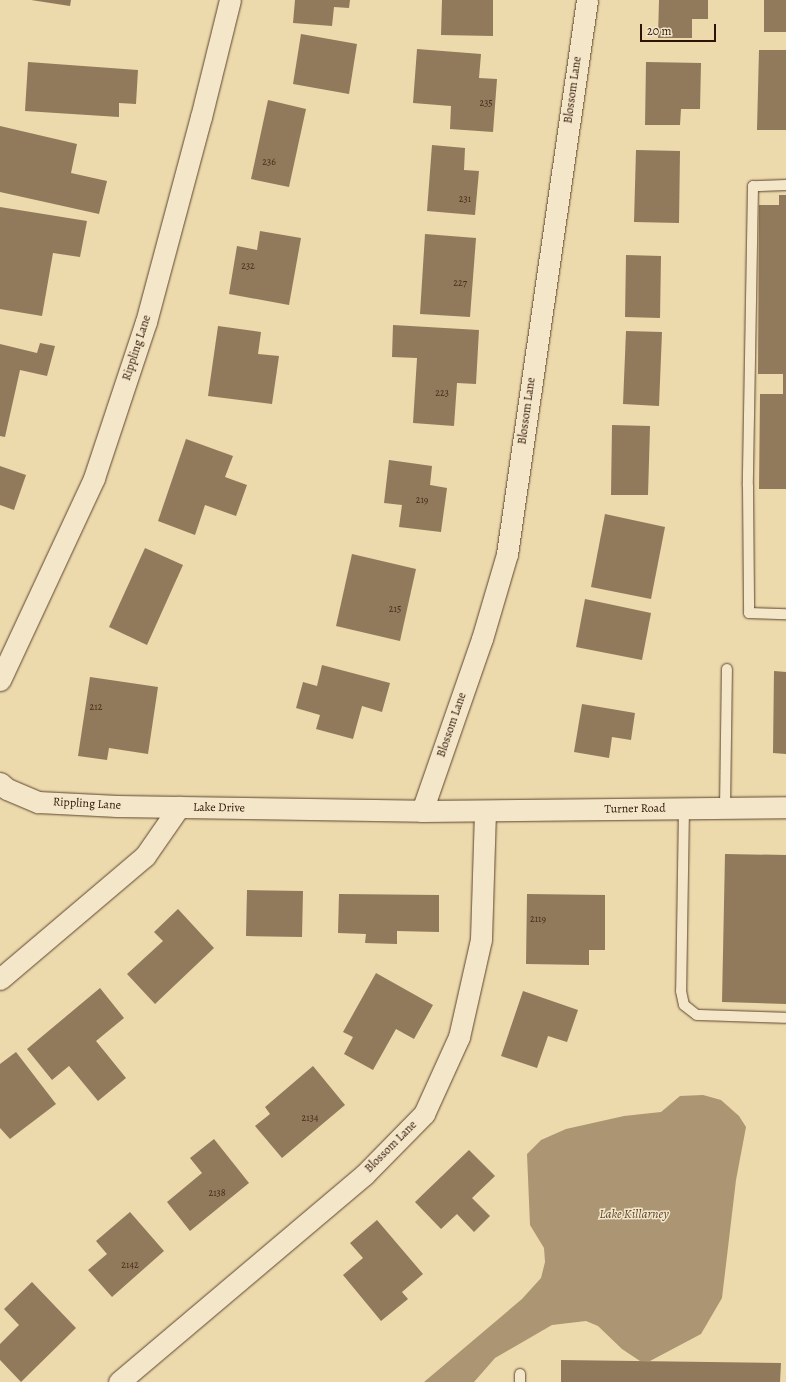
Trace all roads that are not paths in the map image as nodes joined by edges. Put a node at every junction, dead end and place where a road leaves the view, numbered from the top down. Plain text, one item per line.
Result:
1 (230, 0) edge
2 (586, 0) edge
3 (786, 185) edge
4 (786, 614) edge
5 (727, 669) dead end
6 (0, 680) edge
7 (0, 783) edge
8 (179, 807) junction
9 (786, 807) edge
10 (684, 808) junction
11 (726, 808) junction
12 (422, 811) junction
13 (485, 811) junction
14 (0, 979) edge
15 (786, 1018) edge
16 (119, 1382) edge

1 - 6 street, Rippling Lane
2 - 12 street, Blossom Lane
3 - 4 lane
5 - 11 lane
7 - 8 street, Rippling Lane
8 - 12 street, Lake Drive
8 - 14 street, Lake Drive
9 - 11 street, Turner Road
10 - 11 street, Turner Road
10 - 13 street, Turner Road
10 - 15 lane
12 - 13 street, Lake Drive
13 - 16 street, Blossom Lane

